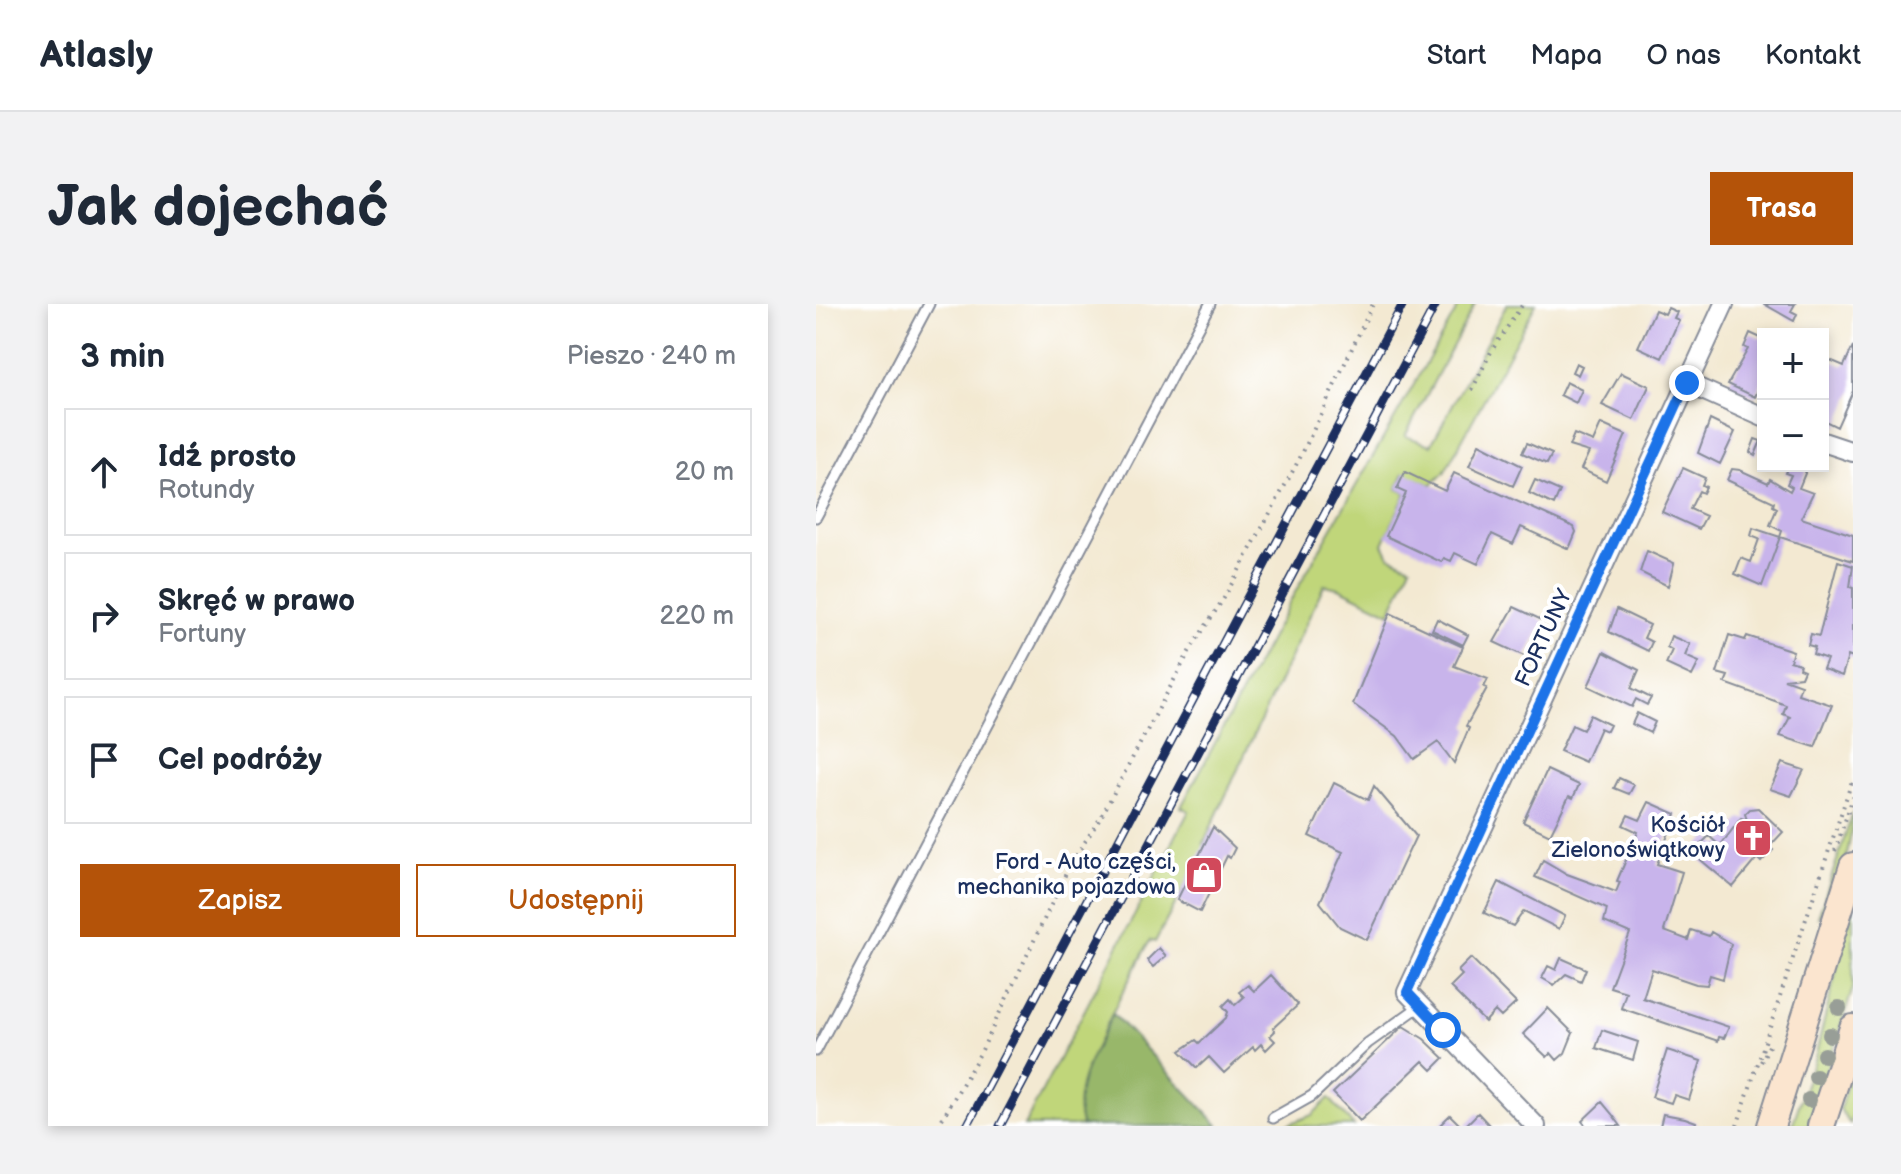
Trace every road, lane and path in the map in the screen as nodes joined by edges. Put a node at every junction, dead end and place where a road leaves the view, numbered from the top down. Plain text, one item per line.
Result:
1 (929, 304) edge
2 (1210, 304) edge
3 (1373, 304) edge
4 (1523, 304) edge
5 (1724, 304) edge
6 (1687, 383) junction
7 (1472, 390) dead end
8 (1757, 414) edge
9 (1829, 444) edge
10 (1853, 452) edge
11 (816, 517) edge
12 (1853, 778) edge
13 (1853, 866) edge
14 (1413, 999) junction
15 (1853, 1028) edge
16 (816, 1051) edge
17 (1273, 1118) dead end
18 (938, 1126) edge
19 (1536, 1126) edge
20 (1737, 1126) edge
21 (1771, 1126) edge
22 (1821, 1126) edge

1 - 11 lane
2 - 16 lane
3 - 18 path
4 - 7 path
5 - 6 street, FORTUNY
6 - 8 street
6 - 14 street, FORTUNY
9 - 10 street
12 - 20 path
13 - 21 main road
14 - 17 lane
14 - 19 street
15 - 22 main road

